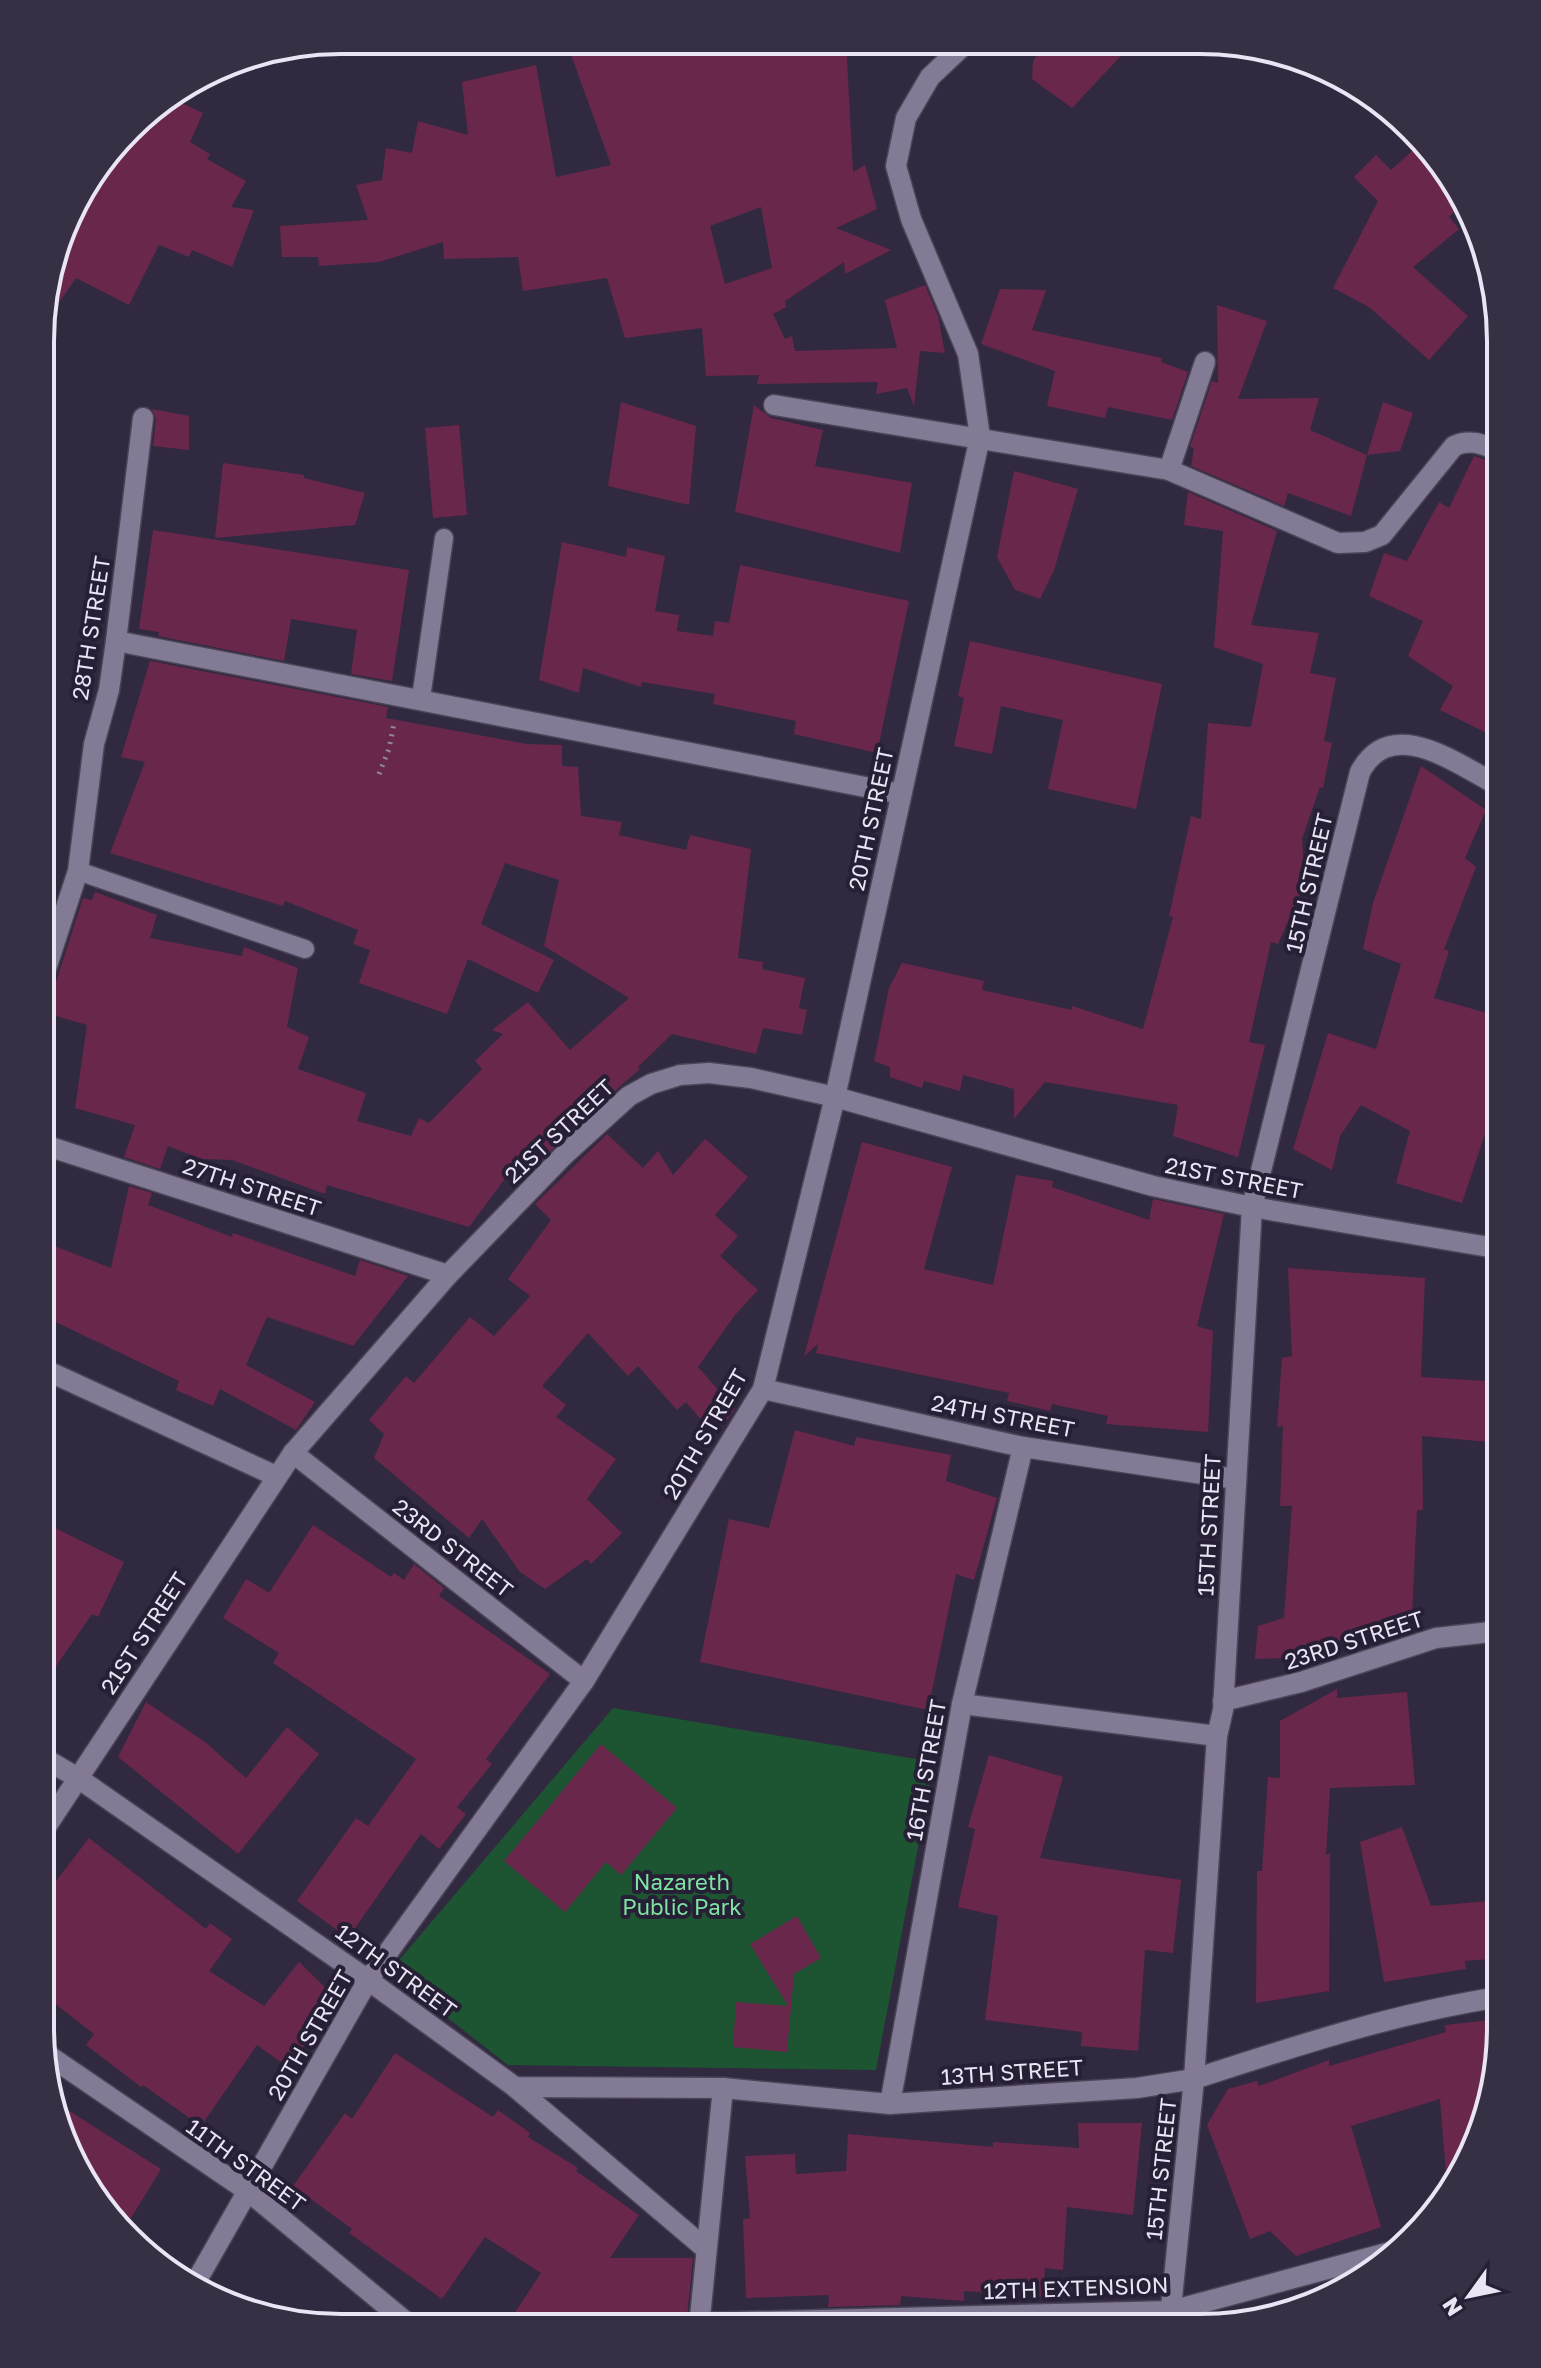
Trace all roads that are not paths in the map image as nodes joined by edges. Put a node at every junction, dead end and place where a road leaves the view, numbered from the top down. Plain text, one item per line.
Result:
1 (954, 54) edge
2 (1205, 362) dead end
3 (774, 405) dead end
4 (143, 418) dead end
5 (980, 437) junction
6 (1487, 445) edge
7 (1169, 470) junction
8 (444, 538) dead end
9 (116, 641) junction
10 (421, 698) junction
11 (1487, 780) edge
12 (901, 794) junction
13 (78, 871) junction
14 (54, 944) edge
15 (305, 949) dead end
16 (835, 1097) junction
17 (54, 1148) edge
18 (1252, 1207) junction
19 (1487, 1245) edge
20 (448, 1275) junction
21 (54, 1374) edge
22 (763, 1389) junction
23 (1023, 1447) junction
24 (293, 1453) junction
25 (276, 1476) junction
26 (1236, 1479) junction
27 (1487, 1632) edge
28 (584, 1681) junction
29 (1223, 1701) junction
30 (962, 1704) junction
31 (1217, 1736) junction
32 (54, 1764) edge
33 (78, 1778) junction
34 (54, 1815) edge
35 (368, 1980) junction
36 (1487, 1999) edge
37 (56, 2060) edge
38 (1194, 2079) junction
39 (515, 2087) junction
40 (723, 2088) junction
41 (890, 2104) junction
42 (249, 2192) junction
43 (706, 2249) junction
44 (1370, 2258) edge
45 (199, 2277) edge
46 (396, 2314) edge
47 (700, 2314) edge
48 (1170, 2314) edge
49 (1187, 2314) edge

1 - 5 street
2 - 7 street
3 - 5 street
4 - 9 street, 28TH STREET
5 - 7 street
5 - 12 street, 20TH STREET
6 - 7 street
8 - 10 lane
9 - 10 street
9 - 13 street, 28TH STREET
10 - 12 street
11 - 18 street, 15TH STREET
12 - 16 street, 20TH STREET
13 - 14 street, 28TH STREET
13 - 15 lane
16 - 18 street, 21ST STREET
16 - 20 street, 21ST STREET
16 - 22 street, 20TH STREET
17 - 20 street, 27TH STREET
18 - 19 street, 21ST STREET
18 - 26 street, 15TH STREET
20 - 24 street, 21ST STREET
21 - 25 street
22 - 23 street, 24TH STREET
22 - 28 street, 20TH STREET
23 - 26 street, 24TH STREET
23 - 30 street, 16TH STREET
24 - 25 street, 21ST STREET
24 - 28 street, 23RD STREET
25 - 33 street, 21ST STREET
26 - 29 street, 15TH STREET
27 - 29 street, 23RD STREET
28 - 35 street, 20TH STREET
29 - 31 street, 15TH STREET
30 - 31 street
30 - 41 street, 16TH STREET
31 - 38 street, 15TH STREET
32 - 33 street, 12TH STREET
33 - 34 street, 21ST STREET
33 - 35 street, 12TH STREET
35 - 39 street, 12TH STREET
35 - 42 street, 20TH STREET
36 - 38 street, 13TH STREET
37 - 42 street, 11TH STREET
38 - 41 street, 13TH STREET
38 - 48 street, 15TH STREET
39 - 40 street, 13TH STREET
39 - 43 street, 12TH STREET
40 - 41 street, 13TH STREET
40 - 43 street
42 - 45 street, 20TH STREET
42 - 46 street, 11TH STREET
43 - 47 street
44 - 49 street, 12TH EXTENSION

